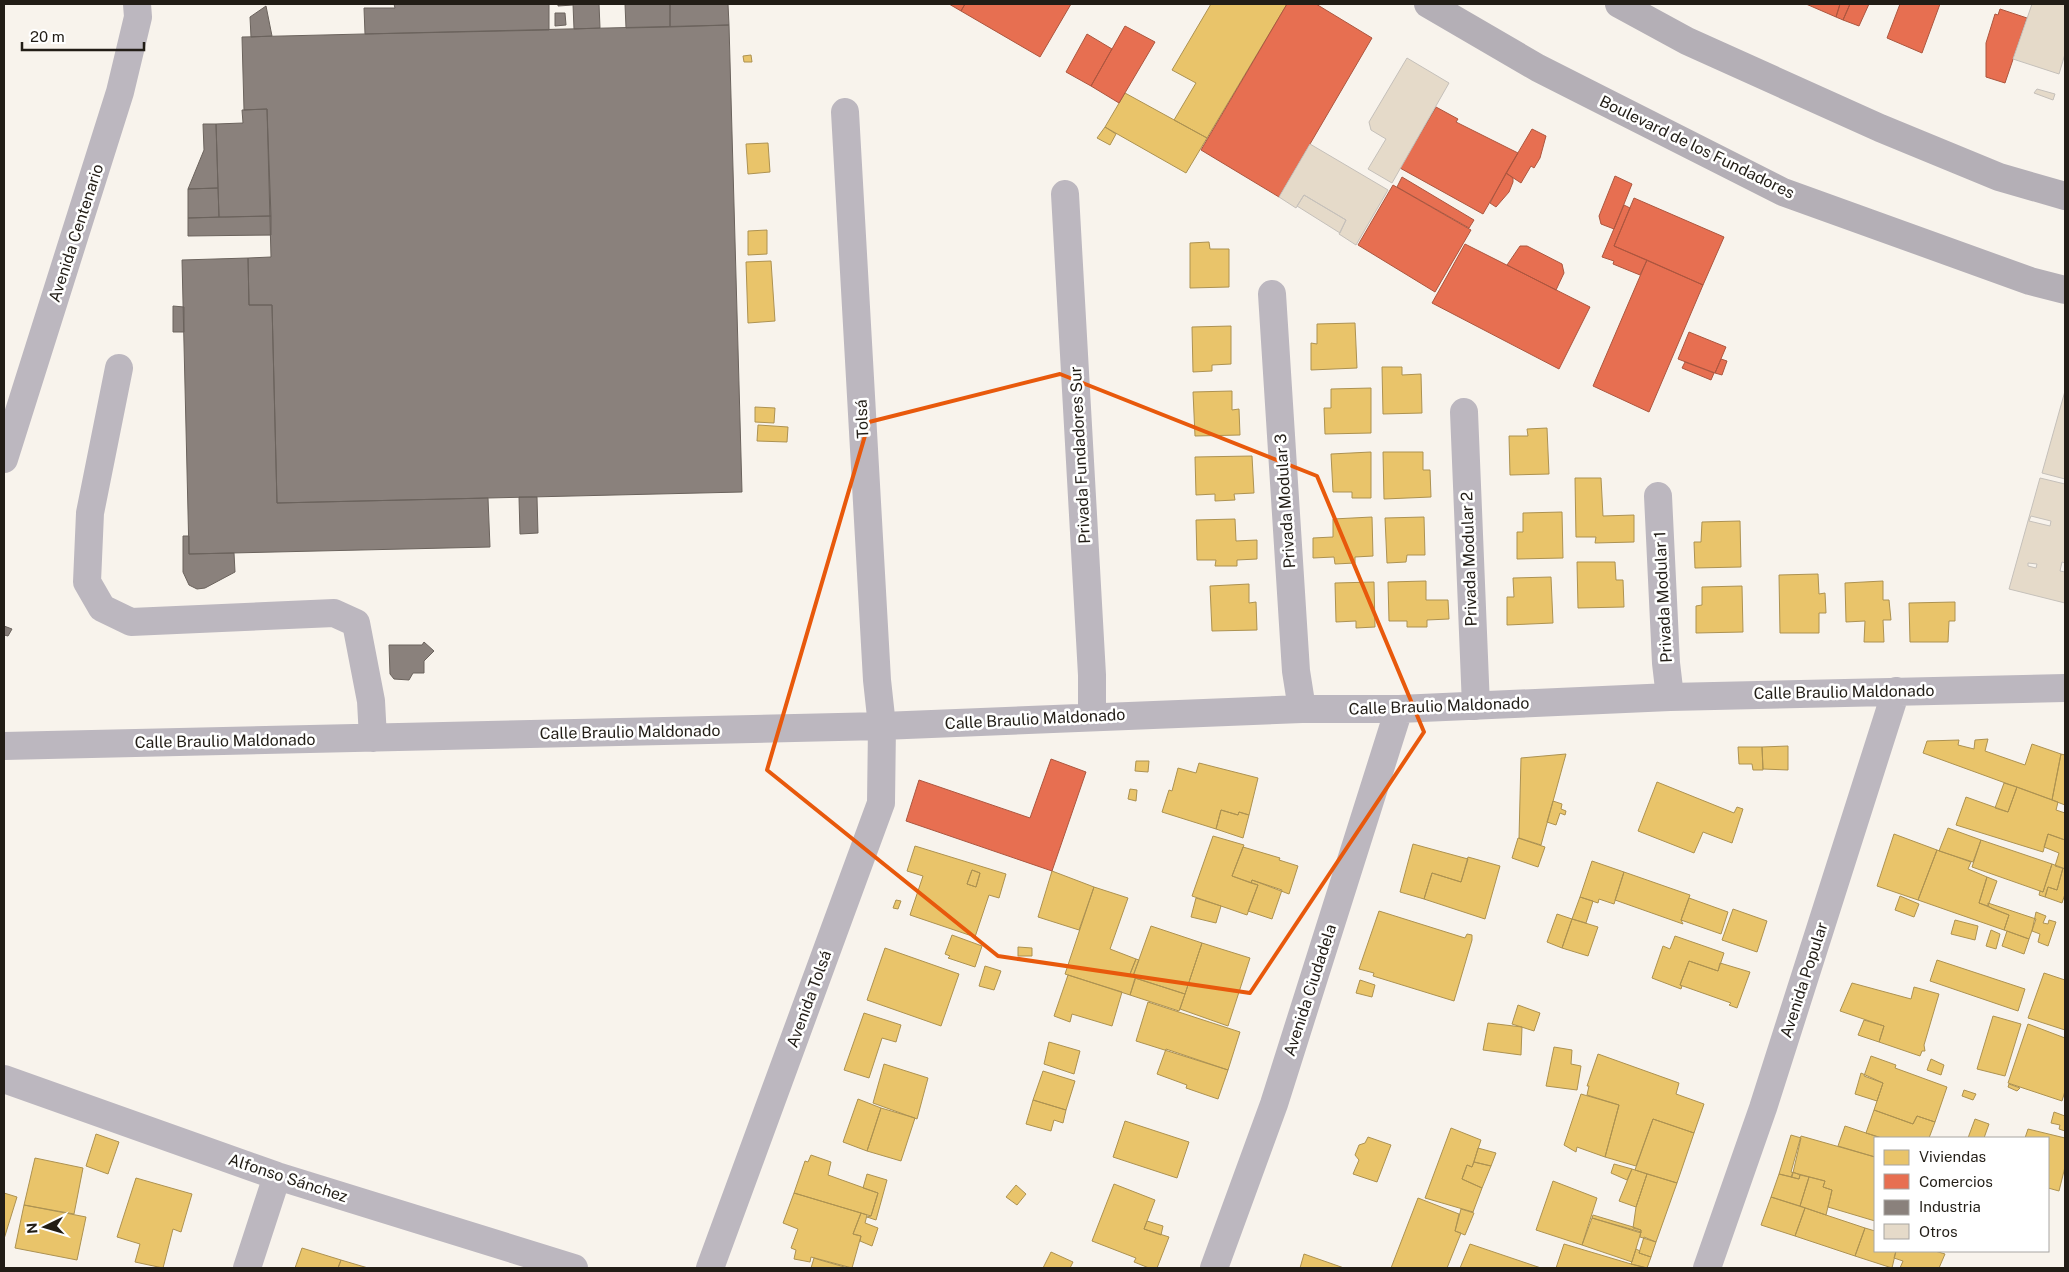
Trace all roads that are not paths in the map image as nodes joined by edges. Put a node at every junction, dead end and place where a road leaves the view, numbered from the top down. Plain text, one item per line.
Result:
1 (137, 4) edge
2 (1428, 4) edge
3 (1619, 4) edge
4 (845, 112) dead end
5 (1065, 194) dead end
6 (2065, 196) edge
7 (2065, 290) edge
8 (1272, 294) dead end
9 (119, 368) dead end
10 (1464, 412) dead end
11 (4, 459) edge
12 (1658, 496) dead end
13 (2065, 688) edge
14 (1896, 691) junction
15 (1670, 697) junction
16 (1476, 706) junction
17 (1302, 708) junction
18 (1399, 709) junction
19 (1092, 716) junction
20 (882, 726) junction
21 (373, 738) junction
22 (4, 746) edge
23 (4, 1079) edge
24 (277, 1176) junction
25 (247, 1268) edge
26 (574, 1268) edge
27 (710, 1268) edge
28 (1214, 1268) edge
29 (1706, 1268) edge

1 - 11 street, Avenida Centenario
2 - 7 main road, Boulevard de los Fundadores
3 - 6 main road
4 - 20 street, Tolsá
5 - 19 street, Privada Fundadores Sur
8 - 17 street, Privada Modular 3
9 - 21 street
10 - 16 street, Privada Modular 2
12 - 15 street, Privada Modular 1
13 - 14 street, Calle Braulio Maldonado
14 - 15 street, Calle Braulio Maldonado
14 - 29 street, Avenida Popular
15 - 16 street, Calle Braulio Maldonado
16 - 18 street, Calle Braulio Maldonado
17 - 18 street, Calle Braulio Maldonado
17 - 19 street, Calle Braulio Maldonado
18 - 28 street, Avenida Ciudadela
19 - 20 street, Calle Braulio Maldonado
20 - 21 street, Calle Braulio Maldonado
20 - 27 street, Avenida Tolsá
21 - 22 street, Calle Braulio Maldonado
23 - 24 street, Alfonso Sánchez
24 - 25 street
24 - 26 street, Alfonso Sánchez

